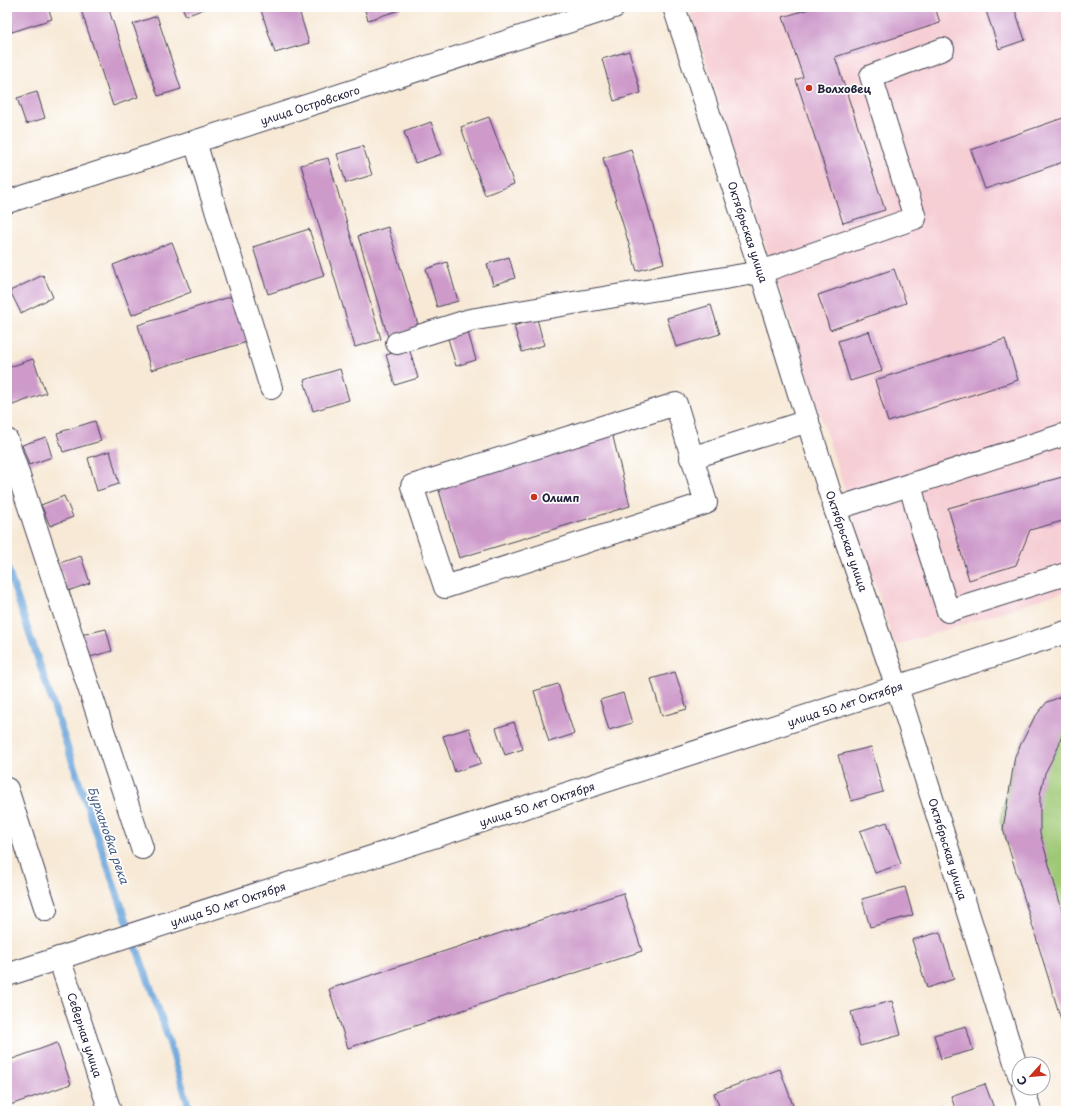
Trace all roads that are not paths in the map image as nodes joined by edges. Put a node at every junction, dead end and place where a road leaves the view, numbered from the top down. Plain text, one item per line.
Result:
1 (614, 7) edge
2 (674, 7) edge
3 (942, 50) dead end
4 (195, 142) junction
5 (7, 202) edge
6 (761, 272) junction
7 (397, 343) dead end
8 (271, 388) dead end
9 (808, 421) junction
10 (1066, 434) edge
11 (7, 440) edge
12 (691, 458) junction
13 (910, 485) junction
14 (835, 509) junction
15 (1066, 574) edge
16 (1066, 632) edge
17 (897, 687) junction
18 (7, 789) edge
19 (142, 848) dead end
20 (46, 910) dead end
21 (59, 958) junction
22 (7, 975) edge
23 (1013, 1056) edge
24 (1025, 1096) edge
25 (105, 1110) edge
26 (1030, 1111) edge

1 - 4 main road, улица Островского
2 - 6 main road, Октябрьская улица
3 - 6 main road
4 - 5 main road, улица Островского
4 - 8 main road
6 - 7 main road
6 - 9 main road, Октябрьская улица
9 - 12 main road
9 - 14 main road, Октябрьская улица
10 - 13 main road
11 - 19 main road
12 - 12 main road
13 - 14 main road
13 - 15 main road
14 - 17 main road, Октябрьская улица
16 - 17 main road, улица 50 лет Октября
17 - 21 main road, улица 50 лет Октября
17 - 23 main road, Октябрьская улица
18 - 20 main road
21 - 22 main road, улица 50 лет Октября
21 - 25 main road, Северная улица
24 - 26 main road

